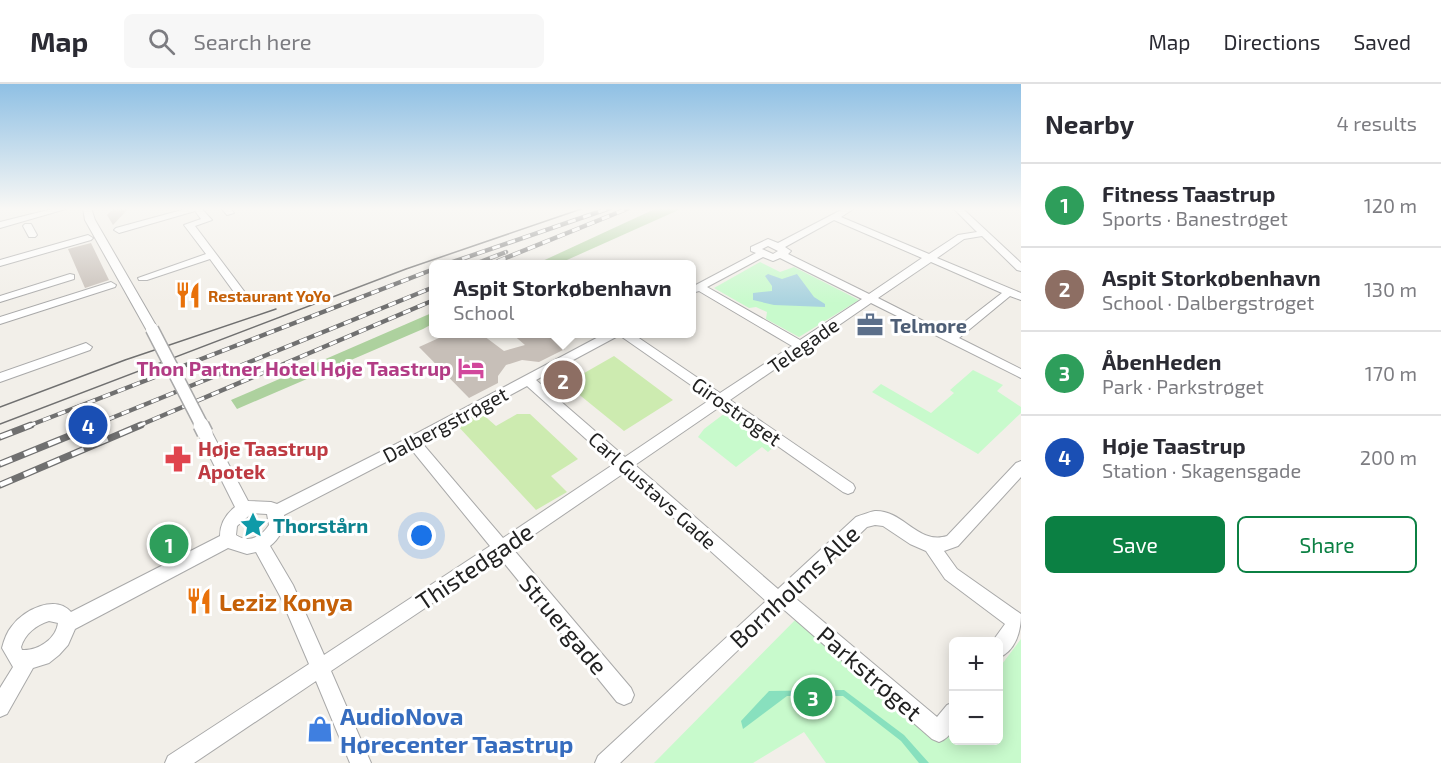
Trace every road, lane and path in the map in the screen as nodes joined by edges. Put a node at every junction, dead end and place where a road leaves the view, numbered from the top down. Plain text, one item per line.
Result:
1 (82, 240) edge
2 (101, 240) edge
3 (200, 240) edge
4 (796, 240) edge
5 (887, 240) edge
6 (957, 240) edge
7 (992, 240) edge
8 (779, 250) junction
9 (212, 255) junction
10 (930, 258) junction
11 (0, 263) edge
12 (1021, 268) edge
13 (70, 277) dead end
14 (143, 278) dead end
15 (111, 285) dead end
16 (696, 288) edge
17 (696, 290) edge
18 (1017, 295) edge
19 (243, 297) dead end
20 (0, 299) edge
21 (869, 299) junction
22 (0, 321) edge
23 (603, 338) edge
24 (633, 338) edge
25 (950, 339) junction
26 (801, 346) junction
27 (86, 347) dead end
28 (1021, 374) edge
29 (0, 378) edge
30 (528, 380) junction
31 (722, 400) junction
32 (413, 442) junction
33 (625, 465) junction
34 (1020, 470) edge
35 (848, 488) dead end
36 (244, 509) junction
37 (276, 512) junction
38 (229, 539) junction
39 (260, 543) junction
40 (932, 547) junction
41 (501, 548) junction
42 (780, 599) junction
43 (68, 623) junction
44 (1019, 623) edge
45 (1003, 644) edge
46 (27, 661) junction
47 (321, 666) junction
48 (624, 695) dead end
49 (0, 707) edge
50 (949, 718) edge
51 (174, 763) edge
52 (361, 763) edge
53 (605, 763) edge

1 - 11 street
2 - 36 street, bridge
3 - 9 street
4 - 8 street
5 - 10 street
6 - 10 street, Telegade
7 - 12 street
8 - 16 street
8 - 21 street
9 - 14 street
9 - 19 street
10 - 18 street
10 - 21 street, Telegade
13 - 20 street
15 - 22 street
17 - 26 street
18 - 25 street
21 - 25 street
21 - 26 street, Telegade
23 - 30 street, Dalbergstrøget
24 - 31 street, Girostrøget
25 - 28 street
26 - 31 street, Telegade
27 - 29 street
30 - 32 street, Dalbergstrøget
30 - 33 street, Carl Gustavs Gade
31 - 33 street, Telegade
31 - 35 street, Girostrøget
32 - 37 street, Dalbergstrøget
32 - 41 street, Struergade
33 - 41 street, Thistedgade
33 - 42 street, Carl Gustavs Gade
34 - 40 street
36 - 37 street
36 - 38 street
37 - 39 street
38 - 39 street
38 - 43 street
39 - 47 street
40 - 42 street, Bornholms Alle
40 - 44 street
41 - 47 street, Thistedgade
41 - 48 street, Struergade
42 - 50 street, Parkstrøget
42 - 53 street, Bornholms Alle
43 - 46 street
43 - 46 street
44 - 45 street
46 - 49 street
47 - 51 street, Thistedgade
47 - 52 street

